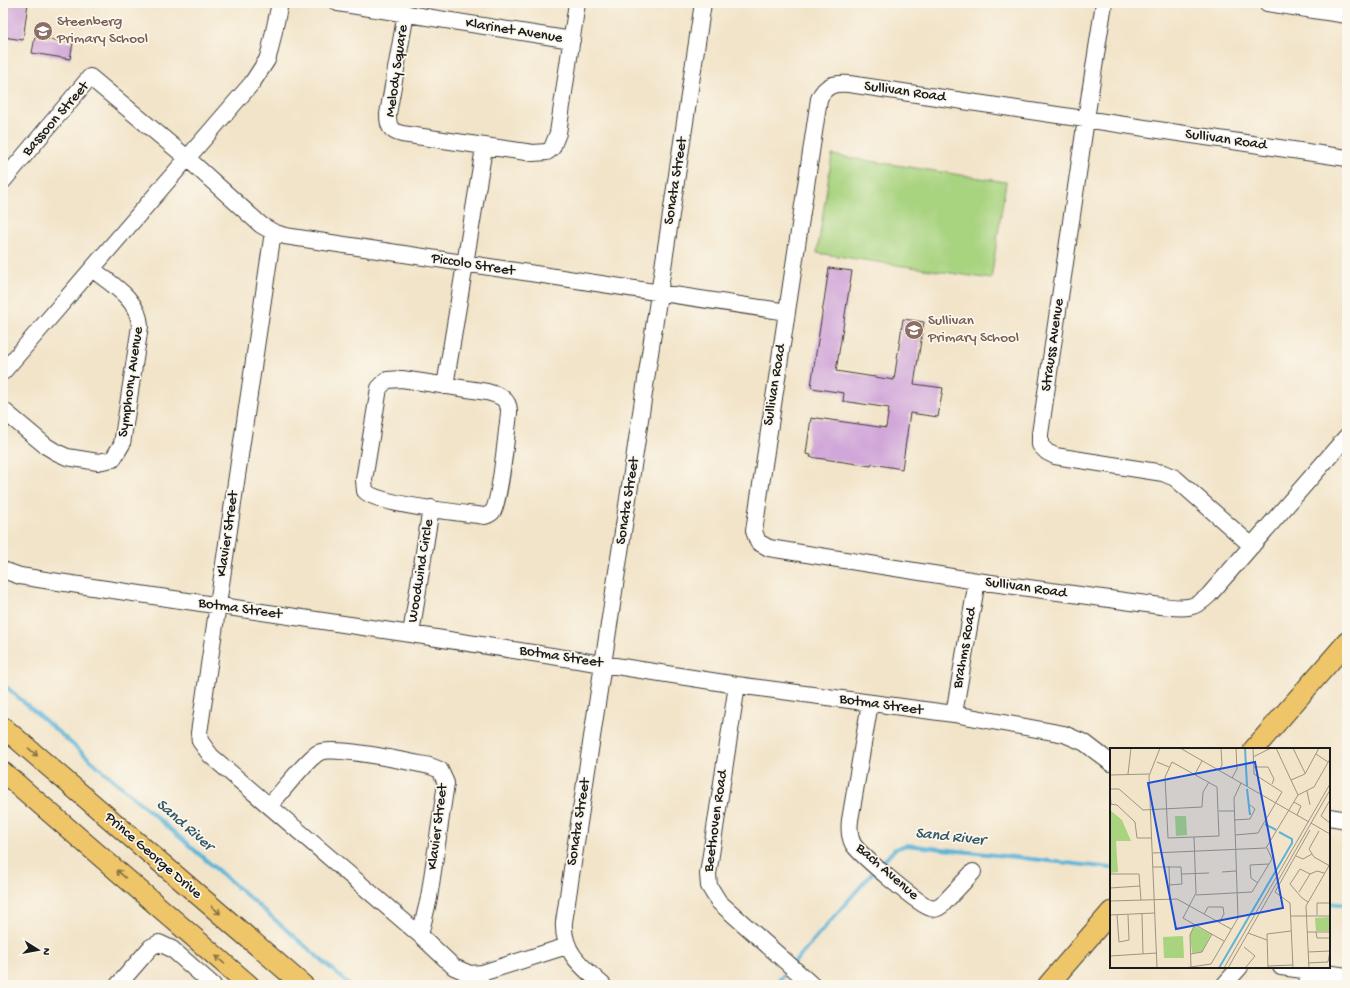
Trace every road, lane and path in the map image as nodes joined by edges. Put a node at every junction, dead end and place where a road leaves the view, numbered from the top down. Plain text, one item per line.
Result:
1 (280, 3) edge
2 (338, 3) edge
3 (577, 3) edge
4 (703, 3) edge
5 (1104, 3) edge
6 (1266, 3) edge
7 (406, 13) junction
8 (1347, 15) edge
9 (572, 40) junction
10 (1086, 119) junction
11 (484, 148) junction
12 (187, 158) junction
13 (1347, 158) edge
14 (6, 173) edge
15 (273, 232) junction
16 (466, 264) junction
17 (92, 269) junction
18 (659, 293) junction
19 (786, 312) junction
20 (3, 372) edge
21 (446, 386) junction
22 (3, 410) edge
23 (1347, 436) edge
24 (431, 508) junction
25 (1252, 546) junction
26 (3, 570) edge
27 (977, 581) junction
28 (218, 606) junction
29 (411, 634) junction
30 (1344, 653) edge
31 (603, 664) junction
32 (737, 685) junction
33 (870, 703) junction
34 (954, 714) junction
35 (3, 727) edge
36 (1255, 748) edge
37 (1110, 762) edge
38 (3, 772) edge
39 (270, 805) junction
40 (1330, 817) edge
41 (1347, 820) edge
42 (973, 872) dead end
43 (1110, 913) edge
44 (420, 935) junction
45 (567, 946) junction
46 (1239, 968) edge
47 (1283, 968) edge
48 (1347, 976) edge
49 (1308, 978) edge
50 (806, 980) edge
51 (118, 985) edge
52 (213, 985) edge
53 (249, 985) edge
54 (303, 985) edge
55 (603, 985) edge
56 (1048, 985) edge
57 (1224, 985) edge

1 - 12 street
2 - 7 street, Klarinet Avenue
3 - 9 street, Melody Square
4 - 18 street, Sonata Street
5 - 10 street, Strauss Avenue
6 - 8 street
7 - 9 street, Klarinet Avenue
7 - 11 street, Melody Square
9 - 11 street, Melody Square
10 - 13 street, Sullivan Road
10 - 19 street, Sullivan Road
10 - 25 street, Strauss Avenue
11 - 16 street
12 - 14 street, Bassoon Street
12 - 15 street, Piccolo Street
12 - 17 street
15 - 16 street, Piccolo Street
15 - 28 street, Klavier Street
16 - 18 street, Piccolo Street
16 - 21 street
17 - 20 street
17 - 22 street, Symphony Avenue
18 - 19 street, Piccolo Street
18 - 31 street, Sonata Street
19 - 27 street, Sullivan Road
21 - 24 street, Woodwind Circle
21 - 24 street, Woodwind Circle
23 - 25 street, Sullivan Road
24 - 29 street, Woodwind Circle
25 - 27 street, Sullivan Road
26 - 28 street, Botma Street
27 - 34 street, Brahms Road
28 - 29 street, Botma Street
28 - 39 street, Klavier Street
29 - 31 street, Botma Street
30 - 36 main road
31 - 32 street, Botma Street
31 - 45 street, Sonata Street
32 - 33 street, Botma Street
32 - 50 street, Beethoven Road
33 - 34 street, Botma Street
33 - 42 street, Bach Avenue
34 - 37 street, Botma Street
35 -> 54 main road, Prince George Drive
53 -> 38 main road
39 - 44 street, Klavier Street
39 - 44 street, Klavier Street
40 - 41 street
43 - 56 main road
44 - 45 street, Klavier Street
45 - 55 street, Sonata Street
46 - 57 street
47 - 49 street
48 - 49 street
51 - 52 street

